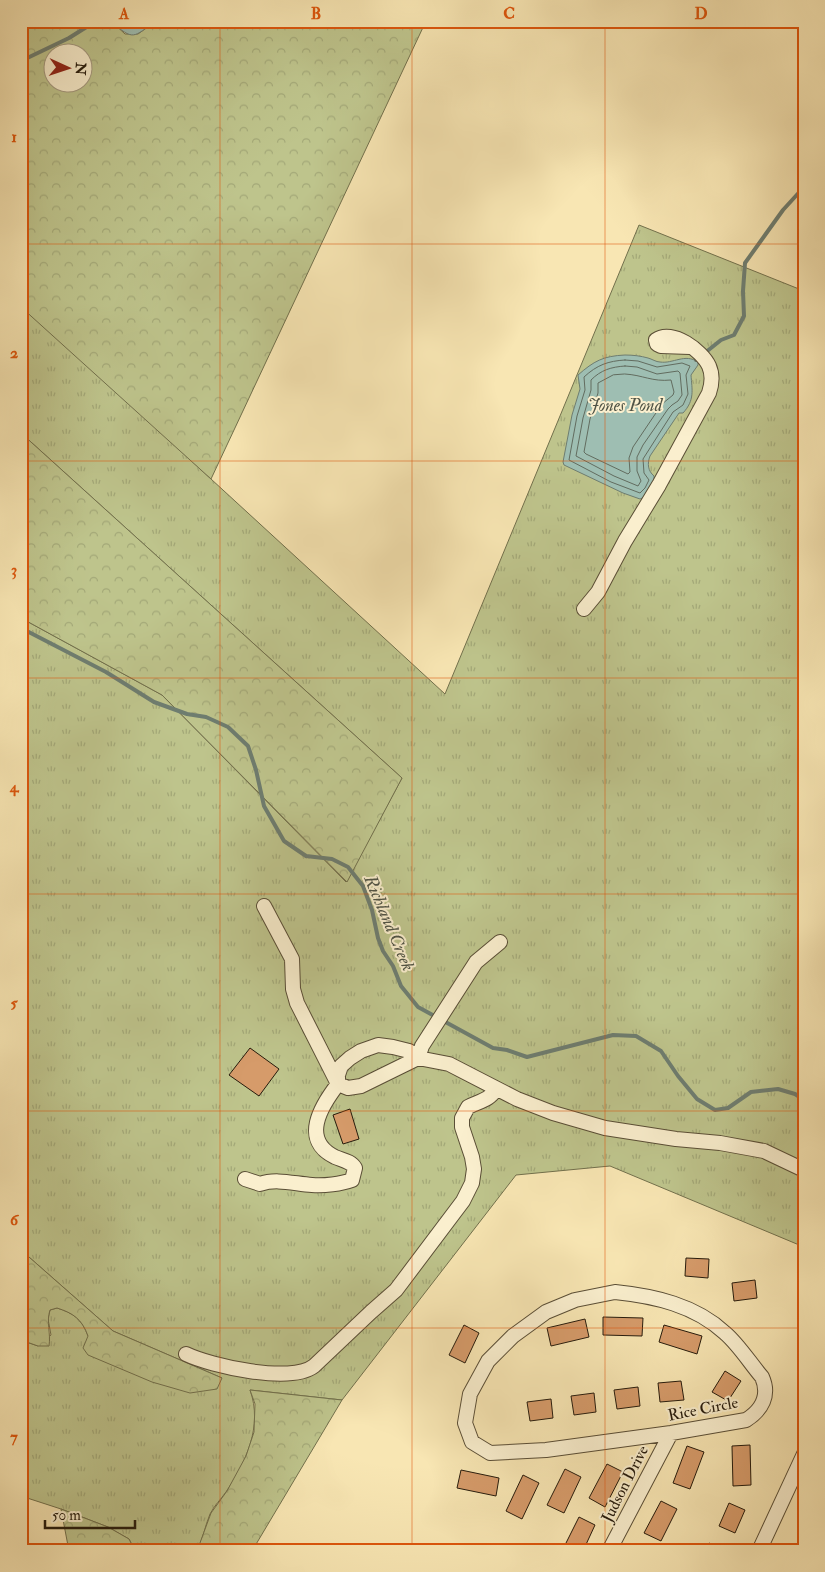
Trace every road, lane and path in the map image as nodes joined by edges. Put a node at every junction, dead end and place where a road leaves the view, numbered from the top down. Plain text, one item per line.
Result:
1 (690, 347) dead end
2 (584, 609) dead end
3 (264, 906) dead end
4 (500, 942) dead end
5 (418, 1058) junction
6 (338, 1084) junction
7 (496, 1089) junction
8 (804, 1170) edge
9 (245, 1178) dead end
10 (186, 1354) dead end
11 (671, 1433) junction
12 (804, 1454) edge
13 (610, 1551) edge
14 (759, 1551) edge

1 - 2 street
3 - 6 street
4 - 5 street
5 - 6 street
5 - 6 street
5 - 7 street
6 - 9 street
7 - 8 street
7 - 10 street
11 - 11 street, Rice Circle
11 - 13 street, Judson Drive
12 - 14 street

